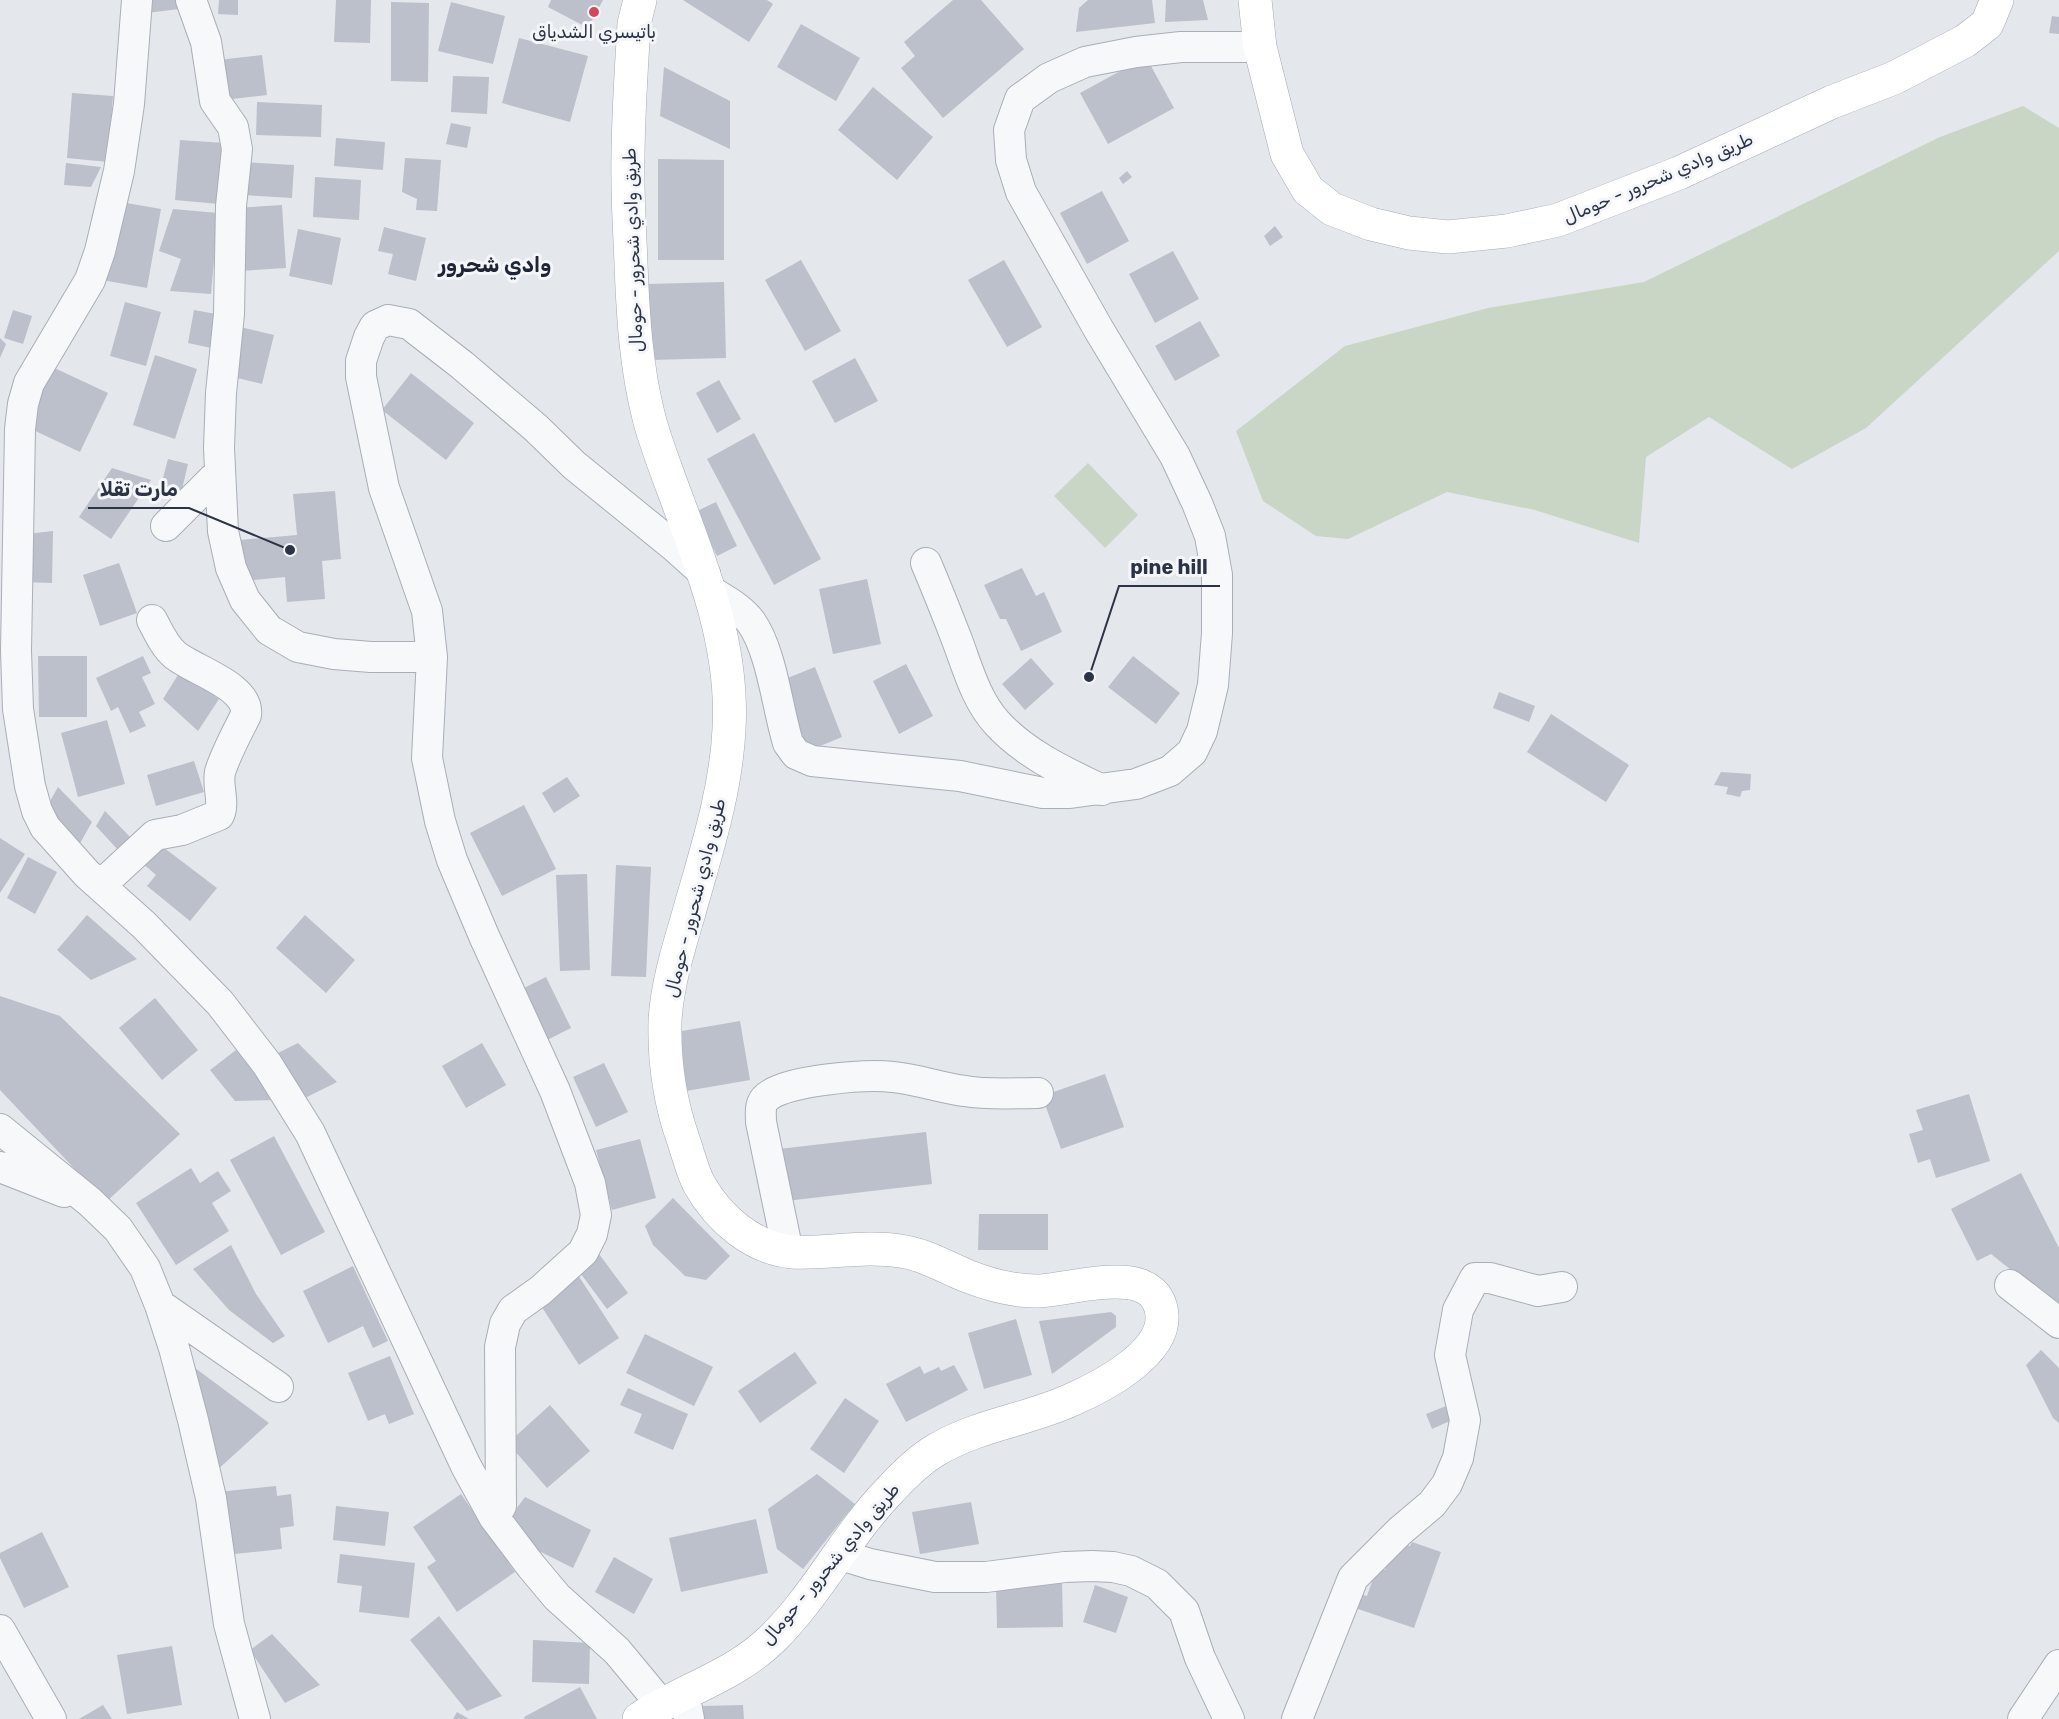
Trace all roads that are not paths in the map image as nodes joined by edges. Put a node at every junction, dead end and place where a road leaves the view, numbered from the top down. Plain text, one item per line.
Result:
1 (137, 0) edge
2 (191, 0) edge
3 (640, 0) edge
4 (1255, 0) edge
5 (1996, 0) edge
6 (1260, 47) junction
7 (219, 473) junction
8 (166, 526) dead end
9 (926, 563) dead end
10 (707, 582) junction
11 (152, 620) dead end
12 (432, 657) junction
13 (1102, 790) junction
14 (101, 885) junction
15 (1038, 1093) dead end
16 (0, 1130) edge
17 (0, 1167) edge
18 (90, 1202) junction
19 (788, 1252) junction
20 (2010, 1285) dead end
21 (1562, 1287) dead end
22 (160, 1305) junction
23 (2059, 1323) edge
24 (278, 1387) dead end
25 (494, 1517) junction
26 (838, 1554) junction
27 (0, 1630) edge
28 (2059, 1665) edge
29 (668, 1709) edge
30 (51, 1719) edge
31 (255, 1719) edge
32 (1229, 1719) edge
33 (1297, 1719) edge
34 (2023, 1719) edge

1 - 14 street
2 - 7 street
3 - 10 main road, طريق وادي شحرور - حومال
4 - 6 main road, طريق وادي شحرور - حومال
5 - 6 main road, طريق وادي شحرور - حومال
6 - 13 street
7 - 8 street
7 - 12 street
9 - 13 street
10 - 12 street
10 - 13 street
10 - 19 main road, طريق وادي شحرور - حومال
11 - 14 street
12 - 25 street
14 - 25 street
15 - 19 street
16 - 18 street
17 - 18 street
18 - 22 street
19 - 26 main road, طريق وادي شحرور - حومال
20 - 23 street
21 - 33 street
22 - 24 street
22 - 31 street
25 - 29 street
26 - 29 main road, طريق وادي شحرور - حومال
26 - 32 street
27 - 30 street
28 - 34 street

